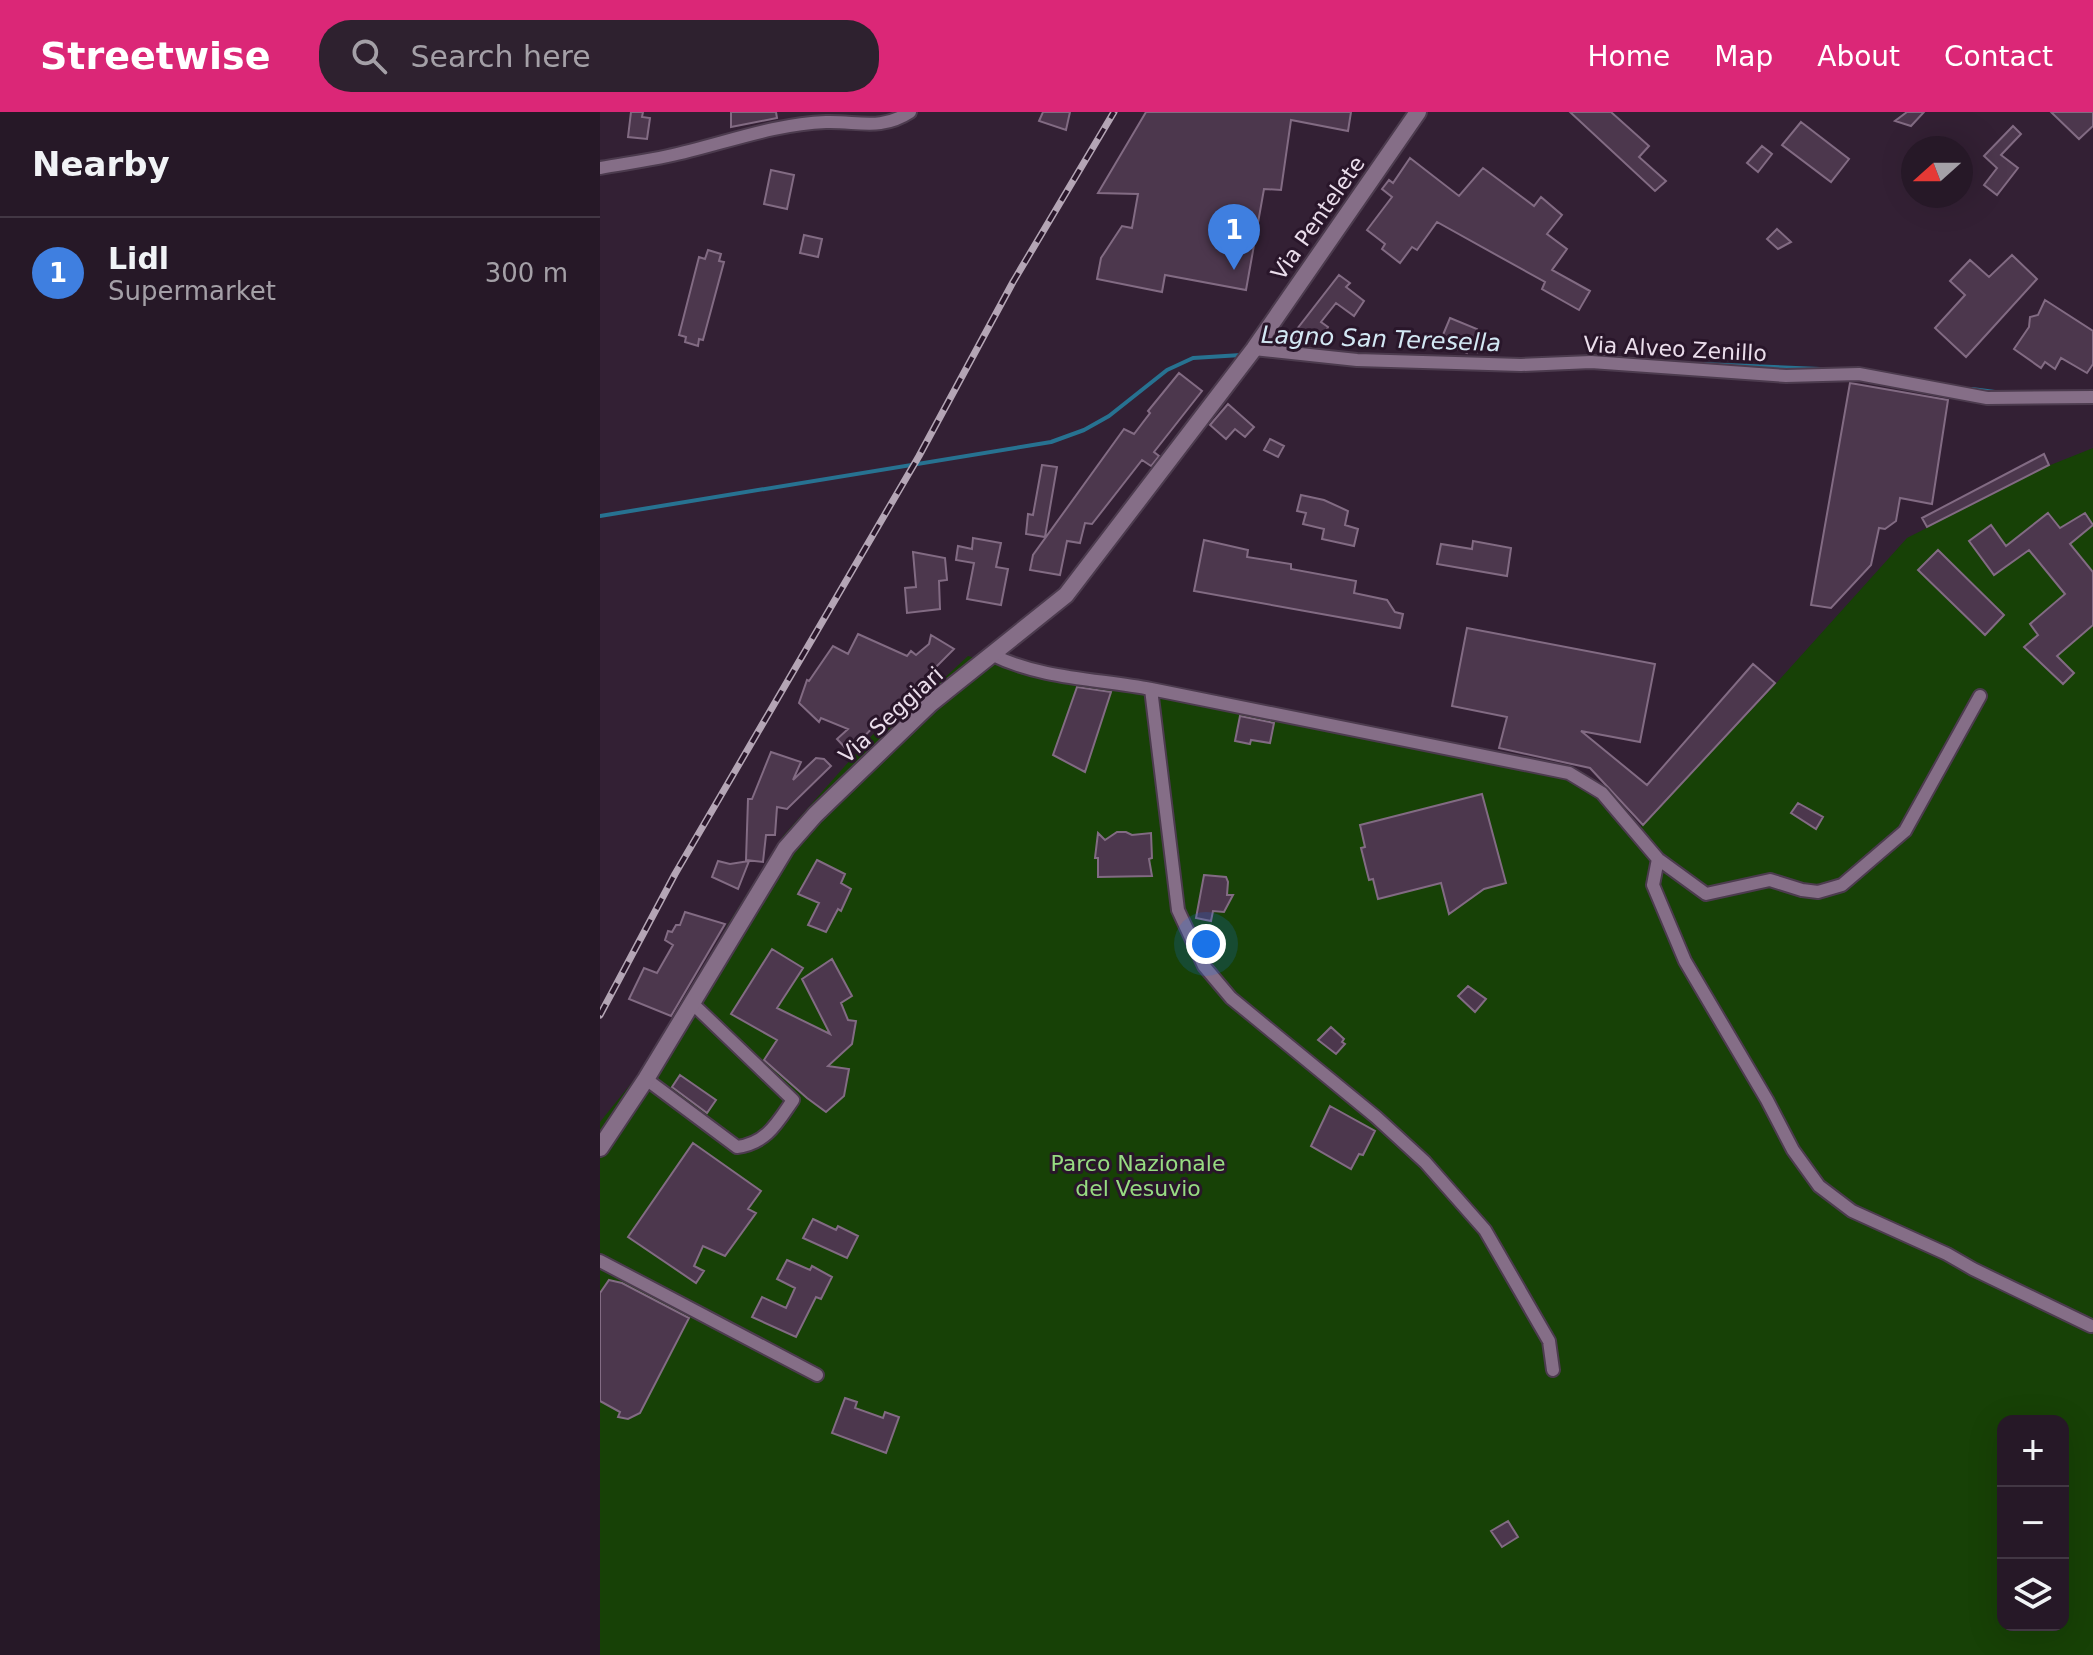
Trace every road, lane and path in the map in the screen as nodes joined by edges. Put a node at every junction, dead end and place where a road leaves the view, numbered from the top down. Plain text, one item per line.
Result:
1 (910, 112) edge
2 (1418, 112) edge
3 (600, 168) edge
4 (1254, 349) junction
5 (2093, 397) edge
6 (993, 655) junction
7 (1151, 689) junction
8 (1980, 696) dead end
9 (1658, 859) junction
10 (692, 1003) junction
11 (646, 1079) junction
12 (600, 1148) edge
13 (600, 1261) edge
14 (2091, 1326) dead end
15 (1553, 1370) dead end
16 (817, 1375) dead end

1 - 3 street
2 - 4 main road, Via Pentelete
4 - 5 street, Via Alveo Zenillo
4 - 6 main road, Via Seggiari
6 - 7 street
6 - 10 main road, Via Seggiari
7 - 9 street
7 - 15 street
8 - 9 street
9 - 14 street
10 - 11 main road, Via Seggiari
10 - 11 street
11 - 12 main road, Via Seggiari
13 - 16 street

